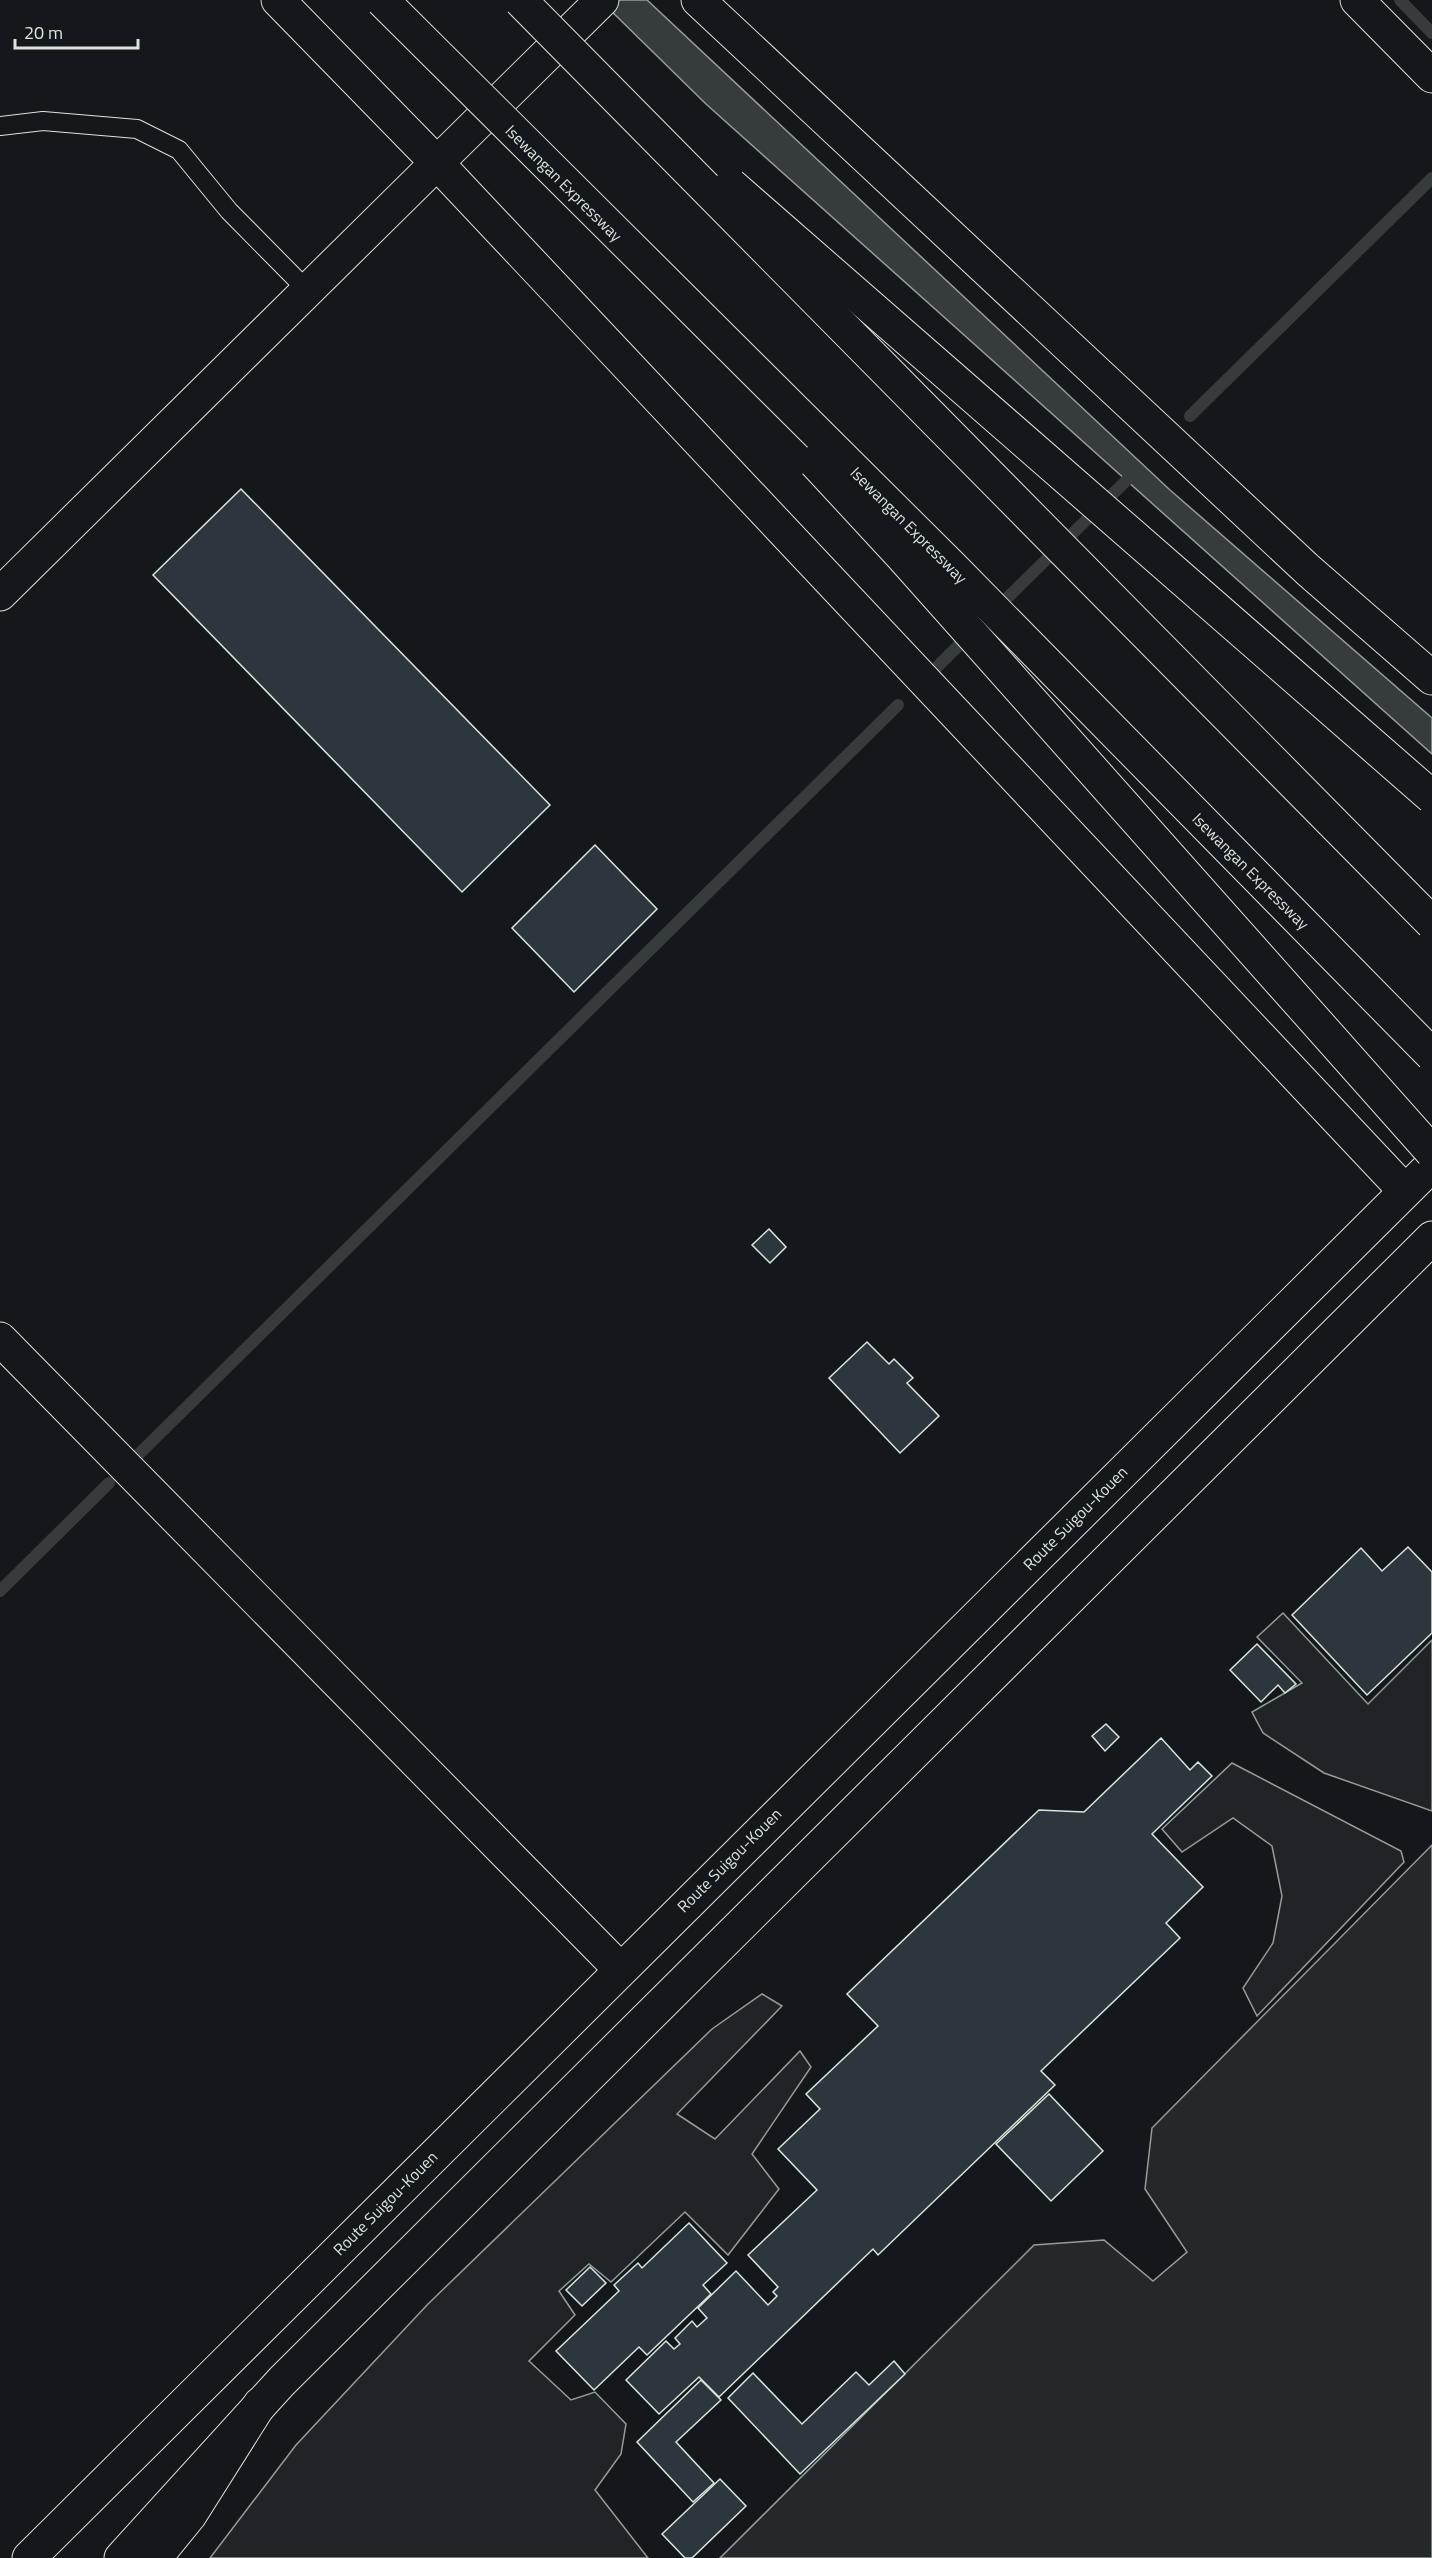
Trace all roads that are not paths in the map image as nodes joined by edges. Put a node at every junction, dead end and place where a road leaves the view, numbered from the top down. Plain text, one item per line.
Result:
1 (278, 0) edge
2 (382, 0) edge
3 (698, 0) edge
4 (1357, 0) edge
5 (600, 2) edge
6 (525, 5) edge
7 (1432, 76) edge
8 (461, 80) junction
9 (0, 126) edge
10 (438, 164) junction
11 (308, 291) junction
12 (0, 594) edge
13 (1432, 678) edge
14 (1432, 797) edge
15 (1432, 923) edge
16 (1432, 1055) edge
17 (1432, 1152) edge
18 (1432, 1165) edge
19 (1405, 1191) junction
20 (1432, 1238) edge
21 (0, 1339) edge
22 (620, 1969) junction
23 (260, 2404) junction
24 (29, 2558) edge
25 (121, 2558) edge
26 (155, 2558) edge

1 - 10 main road
2 - 8 main road, Isewangan Expressway, bridge
3 - 13 main road
4 - 7 main road
5 - 10 main road
6 - 14 main road, bridge
6 - 15 main road, bridge
8 - 16 main road, Isewangan Expressway, bridge
8 - 17 main road, bridge
9 - 11 lane
10 - 11 main road
10 - 19 main road
11 - 12 main road
18 - 19 main road, Route Suigou-Kouen
19 - 22 main road, Route Suigou-Kouen
20 - 23 main road
21 - 22 main road
22 - 24 main road, Route Suigou-Kouen
23 - 25 main road
23 - 26 main road

